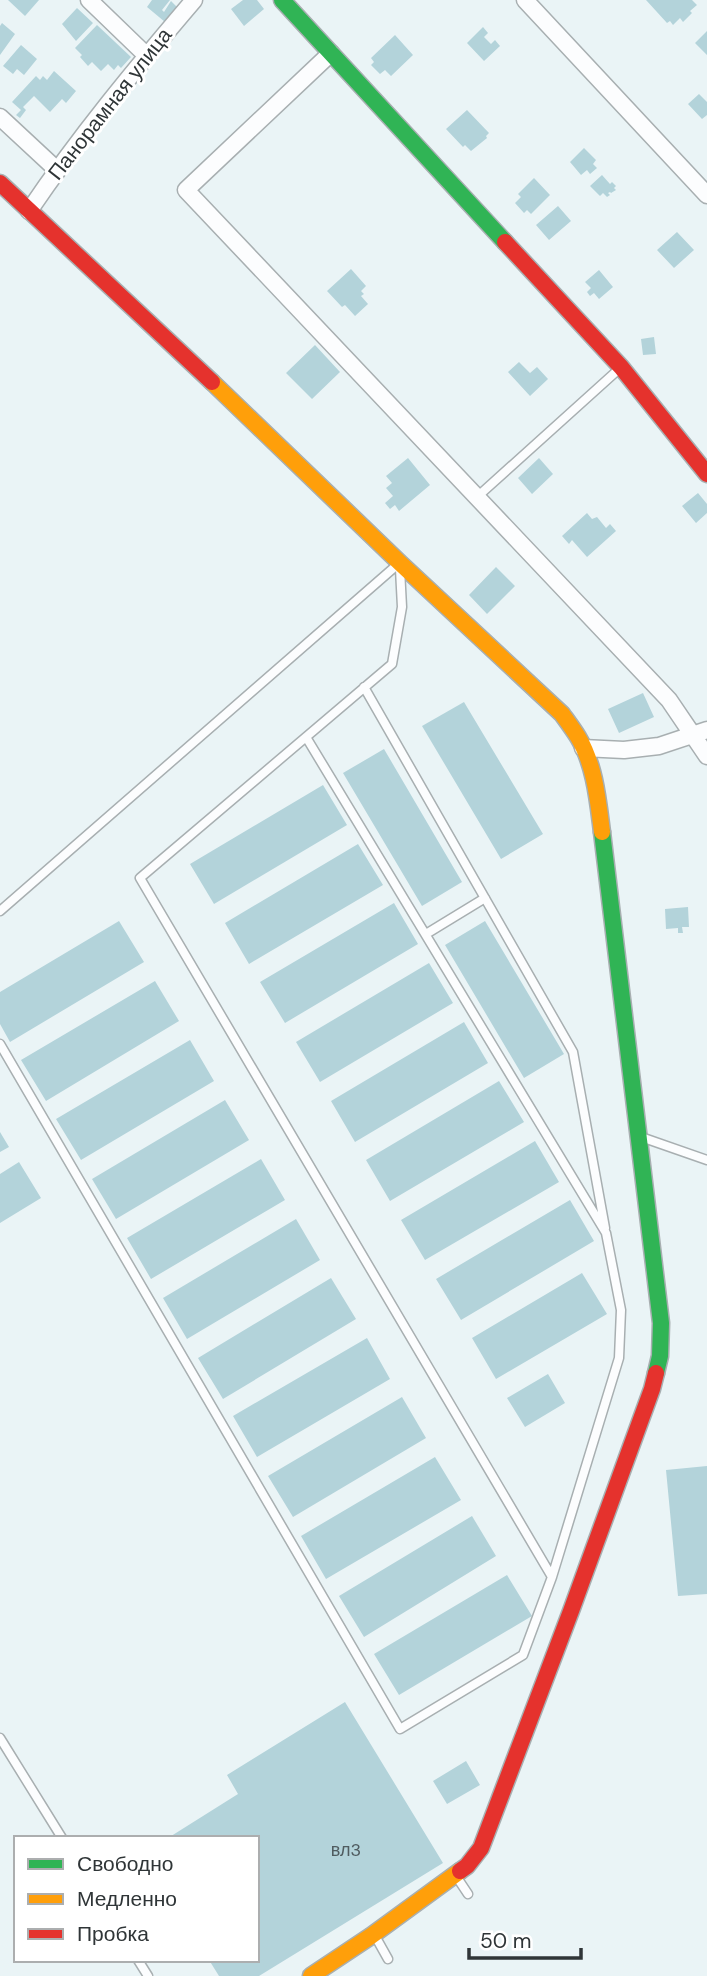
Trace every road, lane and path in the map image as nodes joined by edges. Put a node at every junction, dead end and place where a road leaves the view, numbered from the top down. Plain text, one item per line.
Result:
1 (89, 0) edge
2 (194, 0) edge
3 (282, 0) edge
4 (525, 0) edge
5 (331, 53) junction
6 (146, 55) junction
7 (2, 122) edge
8 (57, 170) junction
9 (0, 183) edge
10 (707, 195) edge
11 (29, 211) junction
12 (621, 367) junction
13 (707, 474) edge
14 (477, 497) junction
15 (400, 563) junction
16 (364, 687) junction
17 (701, 733) edge
18 (306, 737) junction
19 (583, 748) junction
20 (707, 757) edge
21 (485, 898) junction
22 (0, 911) edge
23 (426, 934) junction
24 (0, 1044) edge
25 (638, 1136) junction
26 (707, 1160) edge
27 (606, 1233) junction
28 (552, 1577) junction
29 (0, 1738) edge
30 (61, 1836) edge
31 (455, 1874) junction
32 (468, 1894) dead end
33 (374, 1934) junction
34 (388, 1959) dead end
35 (311, 1976) edge

1 - 6 street
2 - 6 street, Панорамная улица
3 - 5 street
4 - 10 street
5 - 12 street
5 - 14 street
6 - 8 street, Панорамная улица
7 - 8 street
8 - 11 street, Панорамная улица
9 - 11 street
11 - 15 street
12 - 13 street
12 - 14 lane
14 - 17 street
15 - 16 lane
15 - 19 street
15 - 22 lane
16 - 18 lane
16 - 21 lane
17 - 19 street
17 - 20 street
18 - 23 lane
18 - 28 lane
19 - 25 street
21 - 23 lane
21 - 27 lane
23 - 27 lane
24 - 28 lane
25 - 26 lane
25 - 31 street
27 - 28 lane
29 - 30 lane
31 - 32 lane
31 - 33 street
33 - 34 lane
33 - 35 street

